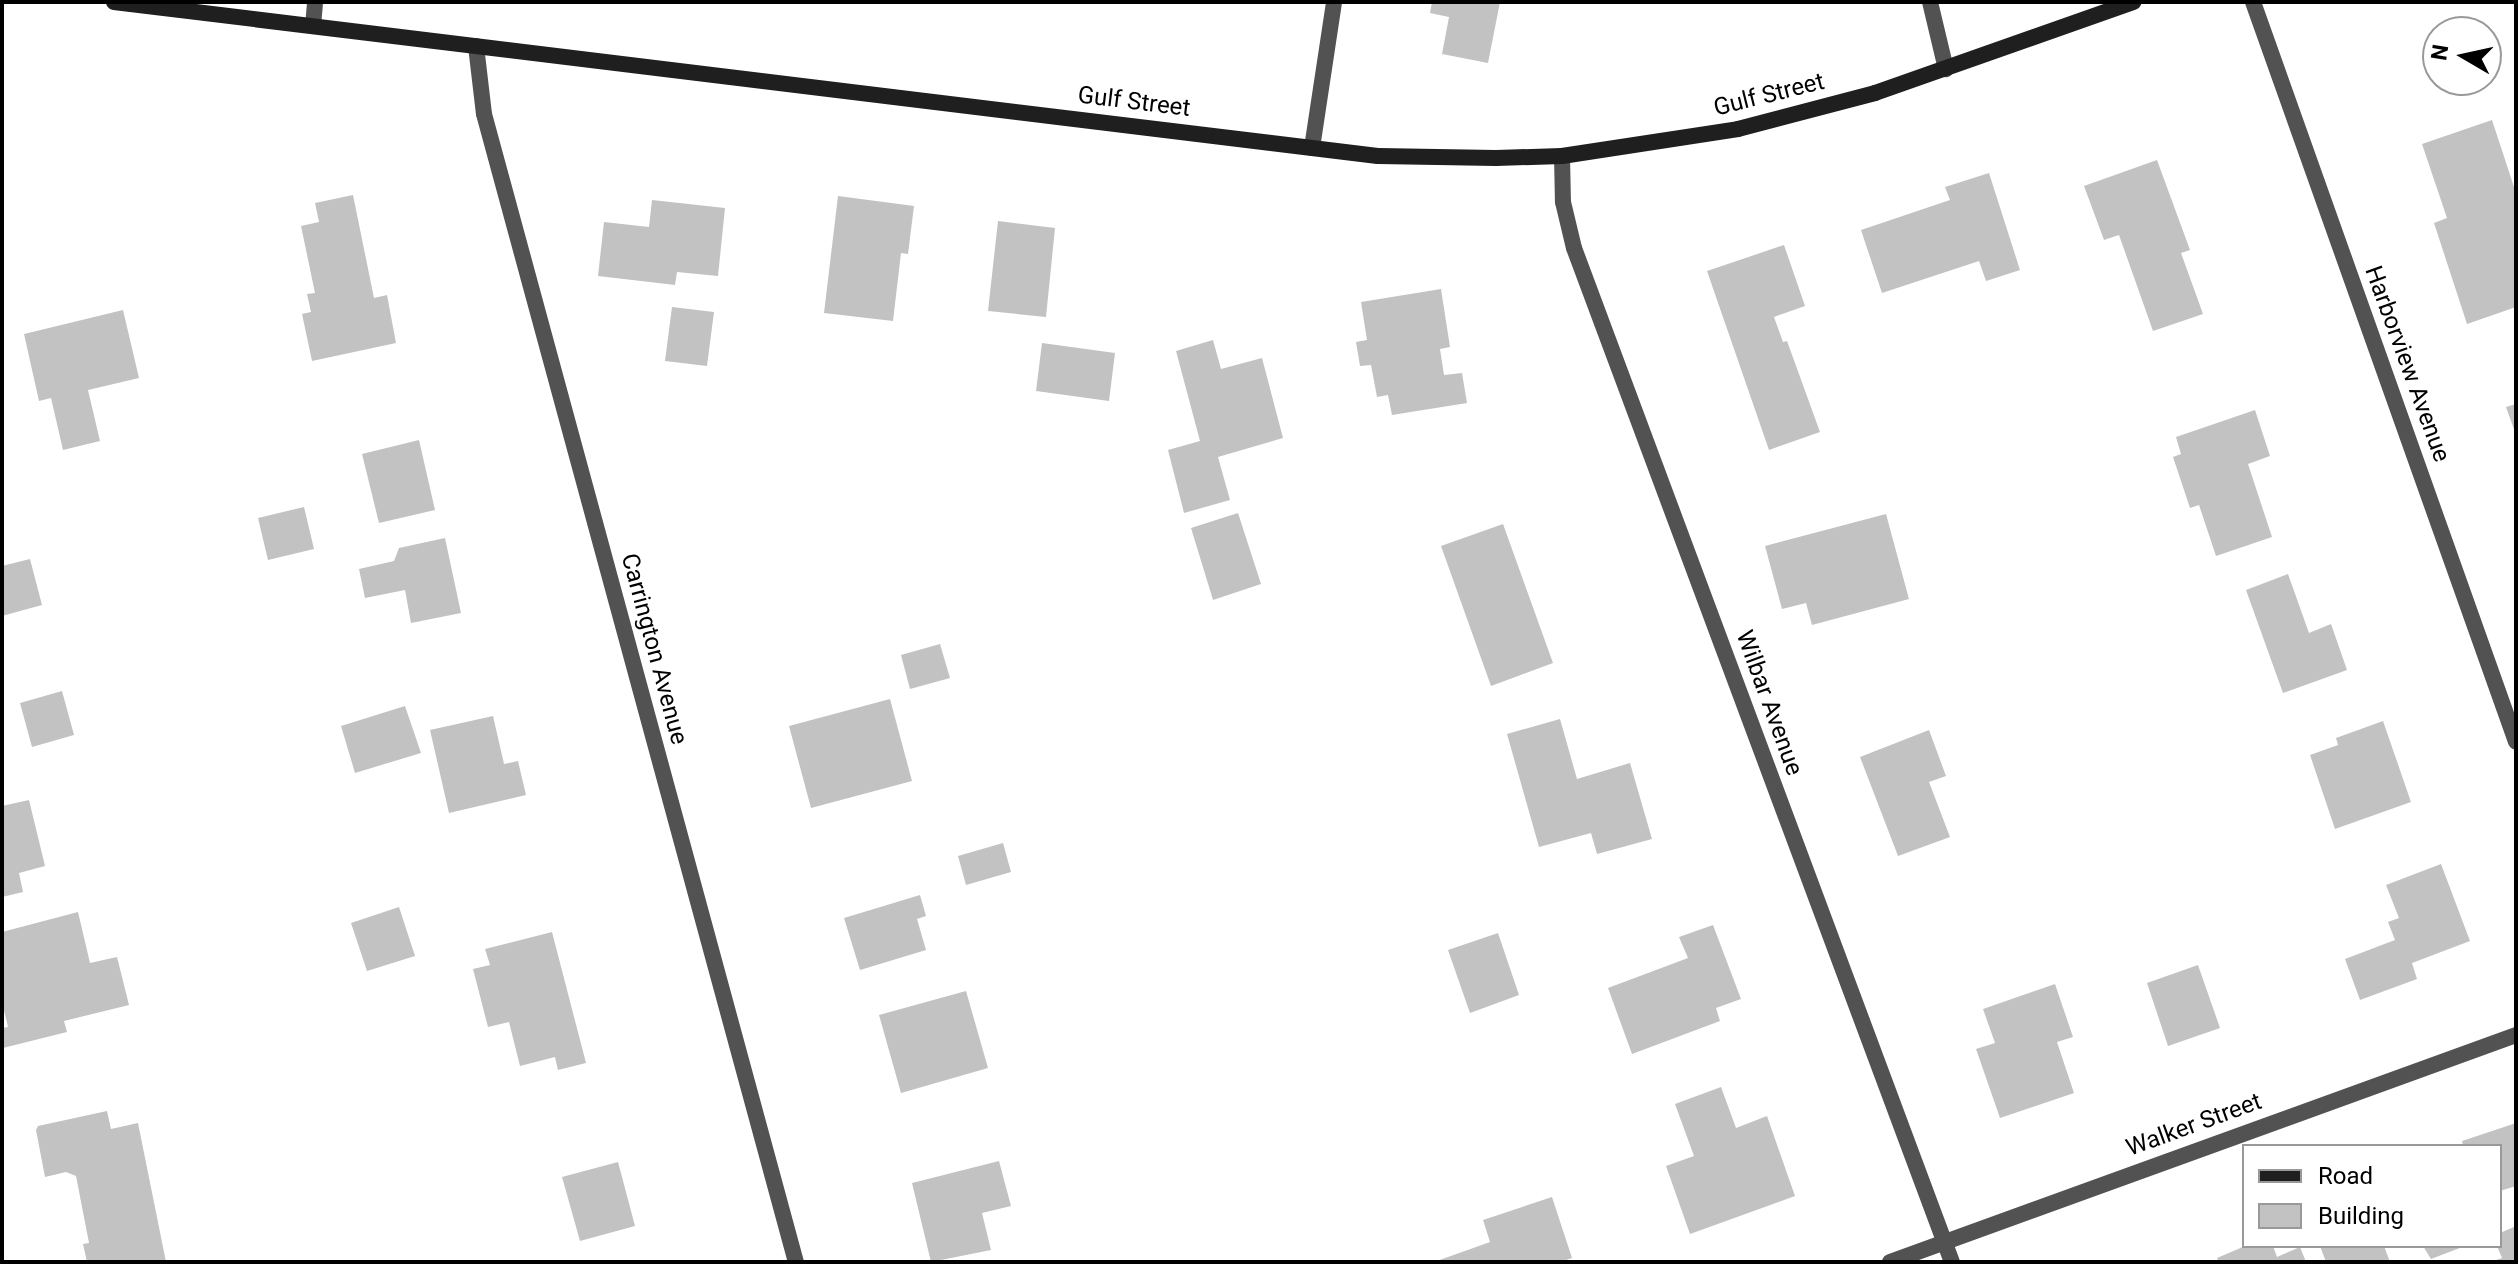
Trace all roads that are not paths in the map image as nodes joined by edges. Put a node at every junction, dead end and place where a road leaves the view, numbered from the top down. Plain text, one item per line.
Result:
1 (114, 2) edge
2 (315, 2) edge
3 (1334, 2) edge
4 (1930, 2) edge
5 (2133, 2) edge
6 (2253, 2) edge
7 (313, 26) junction
8 (476, 46) junction
9 (1946, 69) junction
10 (1312, 148) junction
11 (1562, 156) junction
12 (2516, 742) edge
13 (2516, 1035) edge
14 (1945, 1241) junction
15 (796, 1262) edge
16 (1890, 1262) edge
17 (1952, 1262) edge

1 - 7 main road, Gulf Street
2 - 7 street
3 - 10 street
4 - 9 street
5 - 9 main road, Gulf Street
6 - 12 street, Harborview Avenue
7 - 8 main road, Gulf Street
8 - 10 main road, Gulf Street
8 - 15 street, Carrington Avenue
9 - 11 main road, Gulf Street
10 - 11 main road, Gulf Street
11 - 14 street, Wilbar Avenue
13 - 14 street, Walker Street
14 - 16 street, Walker Street
14 - 17 street, Wilbar Avenue

